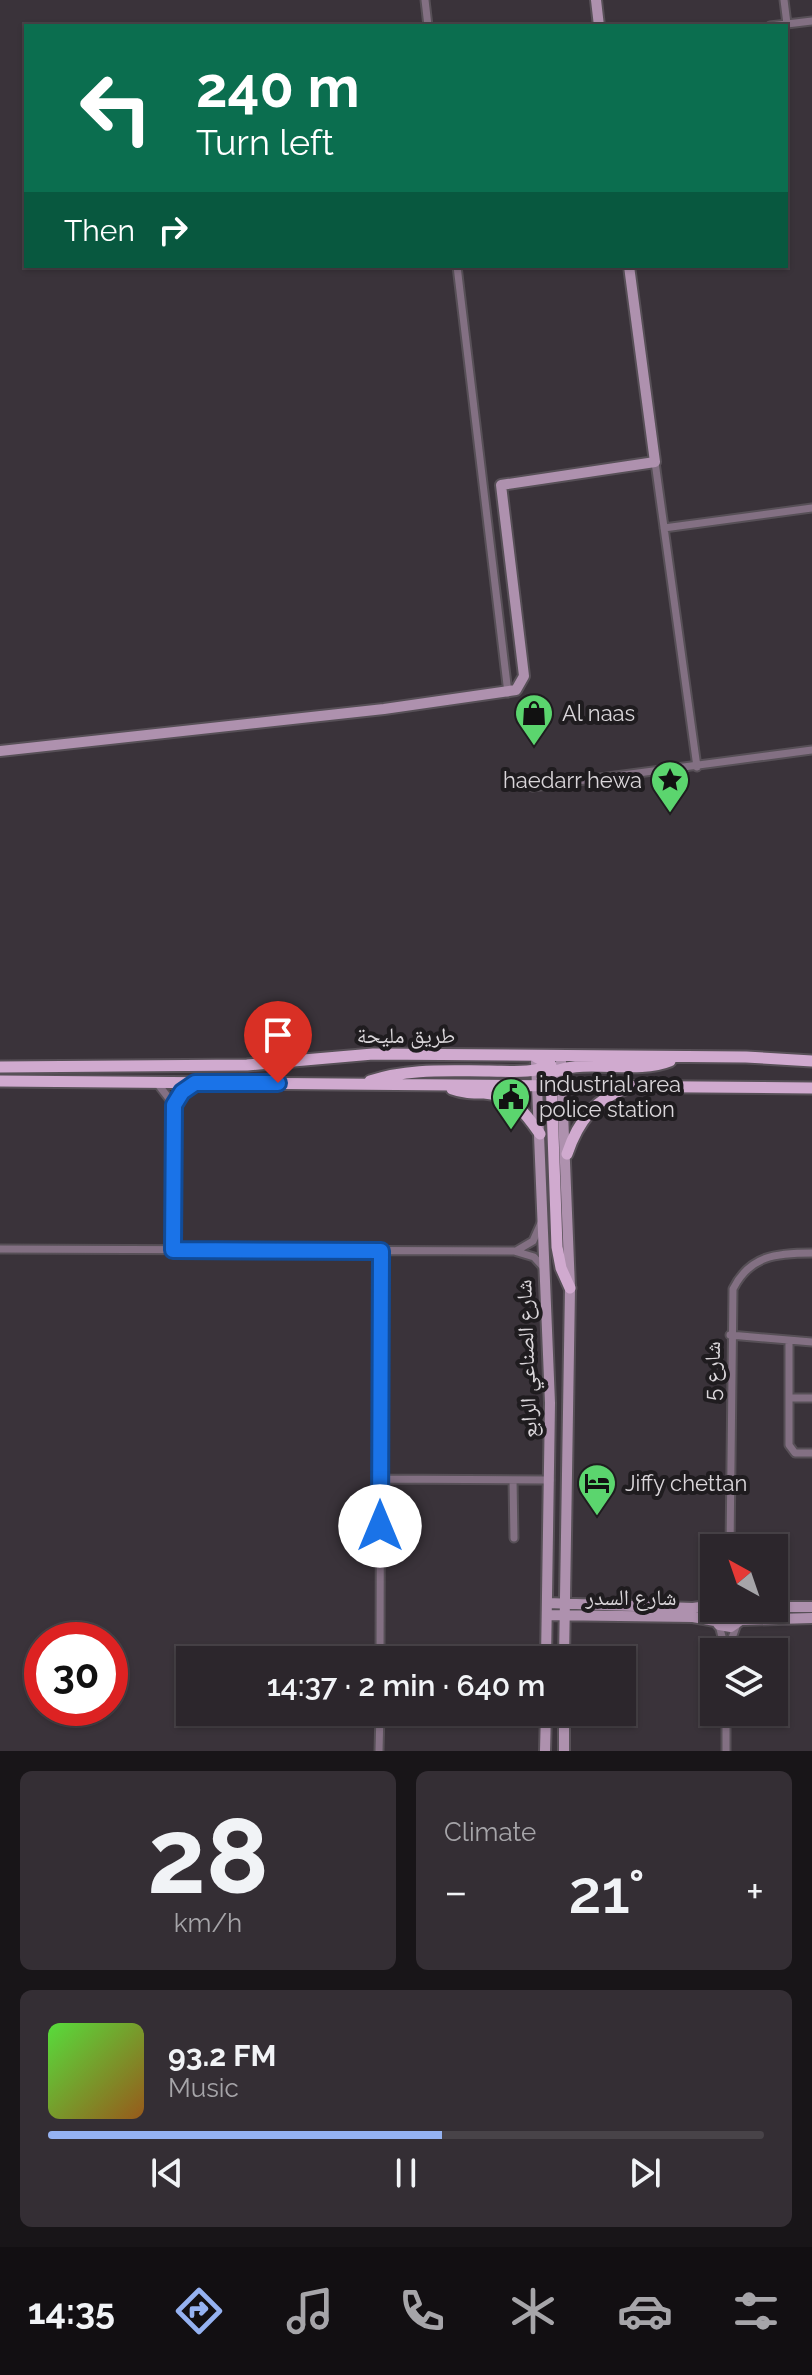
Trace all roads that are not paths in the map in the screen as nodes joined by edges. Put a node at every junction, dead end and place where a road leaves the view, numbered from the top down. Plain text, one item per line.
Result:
1 (425, 0) edge
2 (596, 0) edge
3 (784, 0) edge
4 (812, 21) edge
5 (428, 24) edge
6 (599, 24) edge
7 (787, 24) joint
8 (457, 268) edge
9 (629, 268) edge
10 (655, 462) junction
11 (812, 508) edge
12 (664, 528) junction
13 (508, 693) junction
14 (812, 750) edge
15 (0, 751) edge
16 (697, 767) junction
17 (532, 787) dead end
18 (812, 1061) edge
19 (0, 1067) edge
20 (551, 1068) junction
21 (0, 1081) edge
22 (157, 1083) junction
23 (195, 1083) junction
24 (362, 1083) junction
25 (444, 1085) junction
26 (537, 1085) junction
27 (631, 1086) junction
28 (812, 1088) edge
29 (174, 1105) junction
30 (540, 1134) junction
31 (567, 1154) junction
32 (542, 1222) junction
33 (0, 1249) edge
34 (173, 1250) junction
35 (381, 1251) junction
36 (514, 1251) junction
37 (812, 1253) edge
38 (543, 1267) junction
39 (570, 1288) junction
40 (730, 1335) junction
41 (789, 1341) junction
42 (812, 1342) edge
43 (789, 1398) junction
44 (812, 1398) edge
45 (812, 1453) edge
46 (380, 1479) junction
47 (513, 1480) junction
48 (550, 1480) junction
49 (730, 1534) edge
50 (514, 1538) dead end
51 (700, 1607) edge
52 (788, 1607) edge
53 (812, 1607) edge
54 (547, 1609) junction
55 (565, 1610) junction
56 (587, 1617) junction
57 (788, 1618) edge
58 (812, 1618) edge
59 (732, 1622) edge
60 (717, 1623) junction
61 (722, 1638) edge
62 (380, 1646) edge
63 (546, 1646) edge
64 (564, 1646) edge
65 (564, 1646) edge
66 (380, 1726) edge
67 (546, 1726) edge
68 (564, 1726) edge
69 (726, 1726) edge
70 (379, 1751) edge
71 (545, 1751) edge
72 (564, 1751) edge
73 (726, 1751) edge

1 - 5 street
2 - 6 main road
3 - 7 street
4 - 7 street
8 - 13 street
9 - 10 main road
10 - 12 street
10 - 13 main road
11 - 12 street
12 - 16 street
13 - 15 main road
14 - 16 street
16 - 17 street
18 - 20 main road, طريق مليحة
19 - 20 main road, طريق مليحة
20 - 24 main road
20 - 26 main road, طريق مليحة
20 - 27 main road, طريق مليحة
20 - 31 main road, شارع الصناعي الرابع
20 - 39 main road
21 - 22 main road, طريق مليحة
22 - 23 main road, طريق مليحة
22 - 29 street
23 - 24 main road, طريق مليحة
23 - 29 street
24 - 25 main road, طريق مليحة
25 - 26 main road, طريق مليحة
25 - 30 main road
26 - 30 main road, شارع الصناعي الرابع
27 - 28 main road, طريق مليحة
27 - 31 main road
29 - 34 street
30 - 32 main road, شارع الصناعي الرابع
31 - 39 main road, شارع الصناعي الرابع
32 - 36 street
32 - 38 main road, شارع الصناعي الرابع
33 - 34 street
34 - 35 street
35 - 36 street
35 - 46 street
36 - 38 street
37 - 40 street, شارع 5
38 - 48 main road, شارع الصناعي الرابع
39 - 55 main road, شارع الصناعي الرابع
40 - 41 street
40 - 49 street, شارع 5
41 - 42 street
41 - 43 street
43 - 44 street
43 - 45 street
46 - 47 street
46 - 62 street
47 - 48 street
47 - 50 street
48 - 54 main road, شارع الصناعي الرابع
51 - 55 main road, شارع السدر
52 - 53 main road
54 - 55 main road, شارع السدر
54 - 63 main road, شارع الصناعي الرابع
55 - 56 main road, شارع السدر
55 - 64 main road, شارع الصناعي الرابع
56 - 60 main road, شارع السدر
56 - 65 main road
57 - 58 main road
59 - 60 main road, شارع السدر
60 - 61 street
66 - 70 street
67 - 71 main road
68 - 72 main road
69 - 73 street

